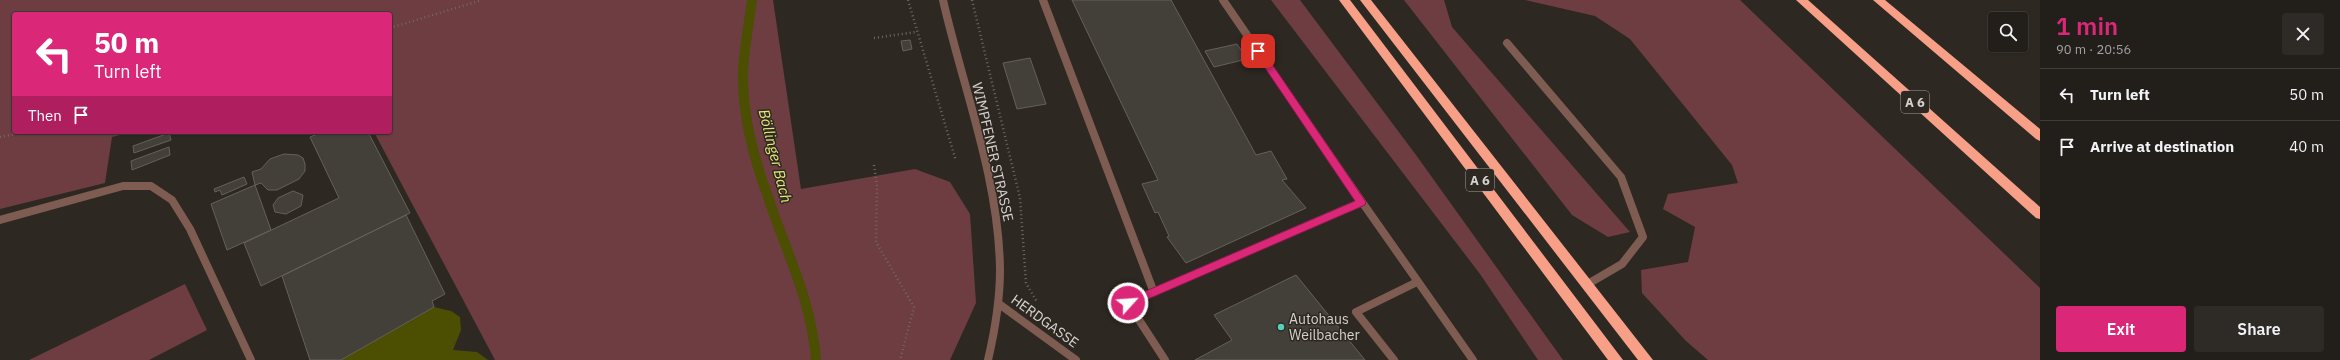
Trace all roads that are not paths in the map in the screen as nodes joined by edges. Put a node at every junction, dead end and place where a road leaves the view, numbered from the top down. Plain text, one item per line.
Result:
1 (943, 0) edge
2 (1043, 0) edge
3 (1223, 0) edge
4 (1344, 0) edge
5 (1365, 0) edge
6 (1801, 0) edge
7 (1878, 0) edge
8 (1507, 43) dead end
9 (2040, 136) edge
10 (1362, 202) junction
11 (2040, 214) edge
12 (0, 220) edge
13 (1417, 282) junction
14 (1586, 285) junction
15 (1153, 290) junction
16 (999, 304) junction
17 (251, 360) edge
18 (988, 360) edge
19 (1076, 360) edge
20 (1165, 360) edge
21 (1394, 360) edge
22 (1473, 360) edge
23 (1616, 360) edge
24 (1646, 360) edge

1 - 16 street, WIMPFENER STRASSE
2 - 15 street
3 - 10 street
4 - 23 highway, A 6
5 - 14 highway
6 - 11 highway, A 6
7 - 9 highway
8 - 14 street
10 - 13 street
10 - 15 street
12 - 17 street
13 - 21 street
13 - 22 street
14 - 24 highway
15 - 20 street
16 - 18 street, WIMPFENER STRASSE
16 - 19 street, HERDGASSE

